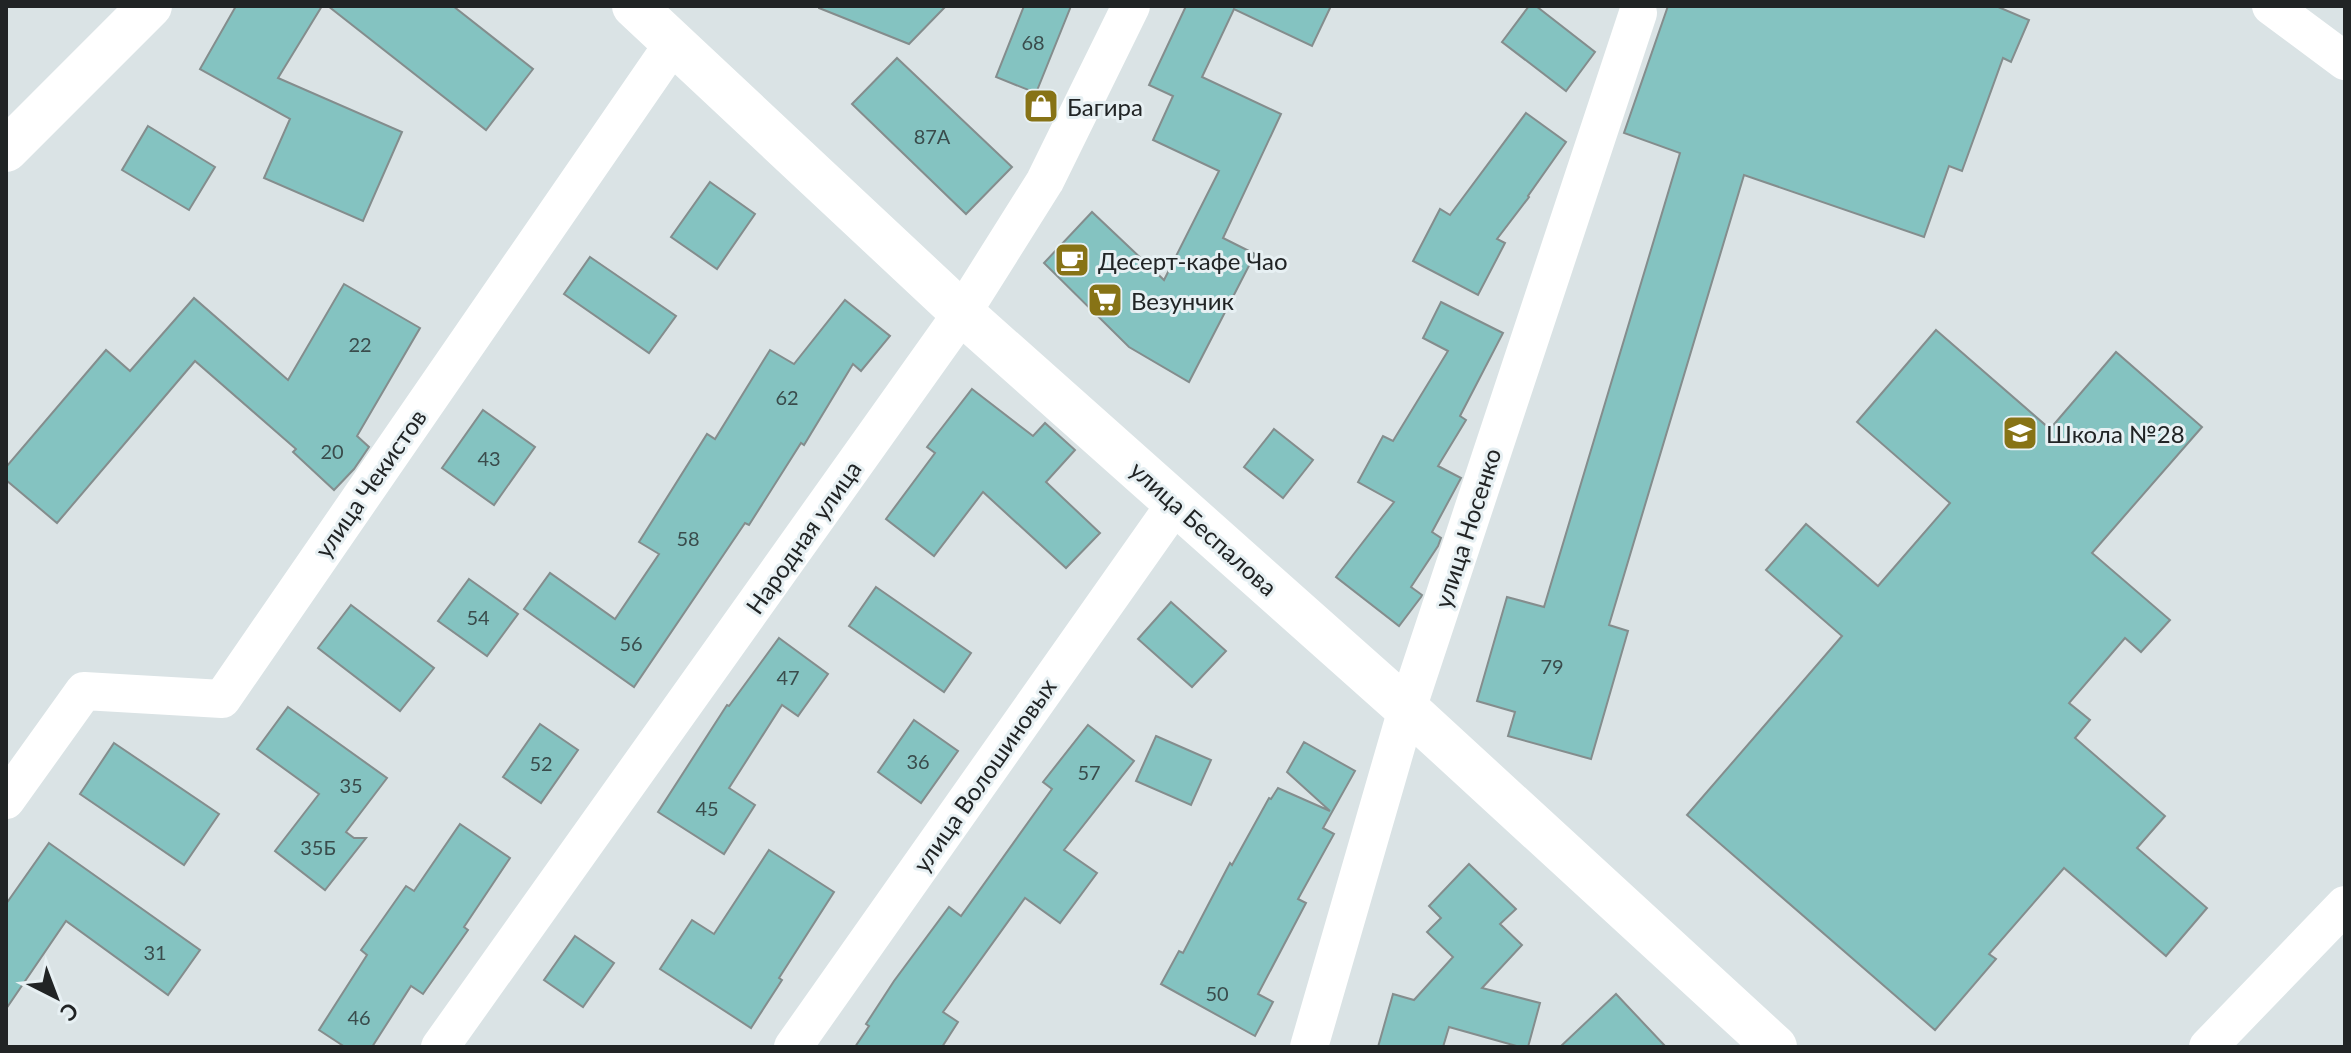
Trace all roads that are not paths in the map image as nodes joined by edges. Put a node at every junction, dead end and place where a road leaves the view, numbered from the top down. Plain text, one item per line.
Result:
1 (150, 6) edge
2 (634, 6) edge
3 (1131, 6) edge
4 (2271, 6) edge
5 (1638, 13) dead end
6 (673, 44) junction
7 (2345, 61) edge
8 (6, 150) edge
9 (962, 313) junction
10 (1176, 503) junction
11 (1407, 709) junction
12 (6, 800) edge
13 (2345, 905) edge
14 (440, 1047) edge
15 (793, 1047) edge
16 (1309, 1047) edge
17 (1775, 1047) edge
18 (2208, 1047) edge

1 - 8 main road
2 - 6 main road, улица Беспалова
3 - 9 street, Народная улица
4 - 7 street
5 - 11 street, улица Носенко
6 - 9 main road, улица Беспалова
6 - 12 street, улица Чекистов
9 - 10 main road, улица Беспалова
9 - 14 street, Народная улица
10 - 11 main road, улица Беспалова
10 - 15 street, улица Волошиновых
11 - 16 street, улица Носенко
11 - 17 main road, улица Беспалова
13 - 18 street

